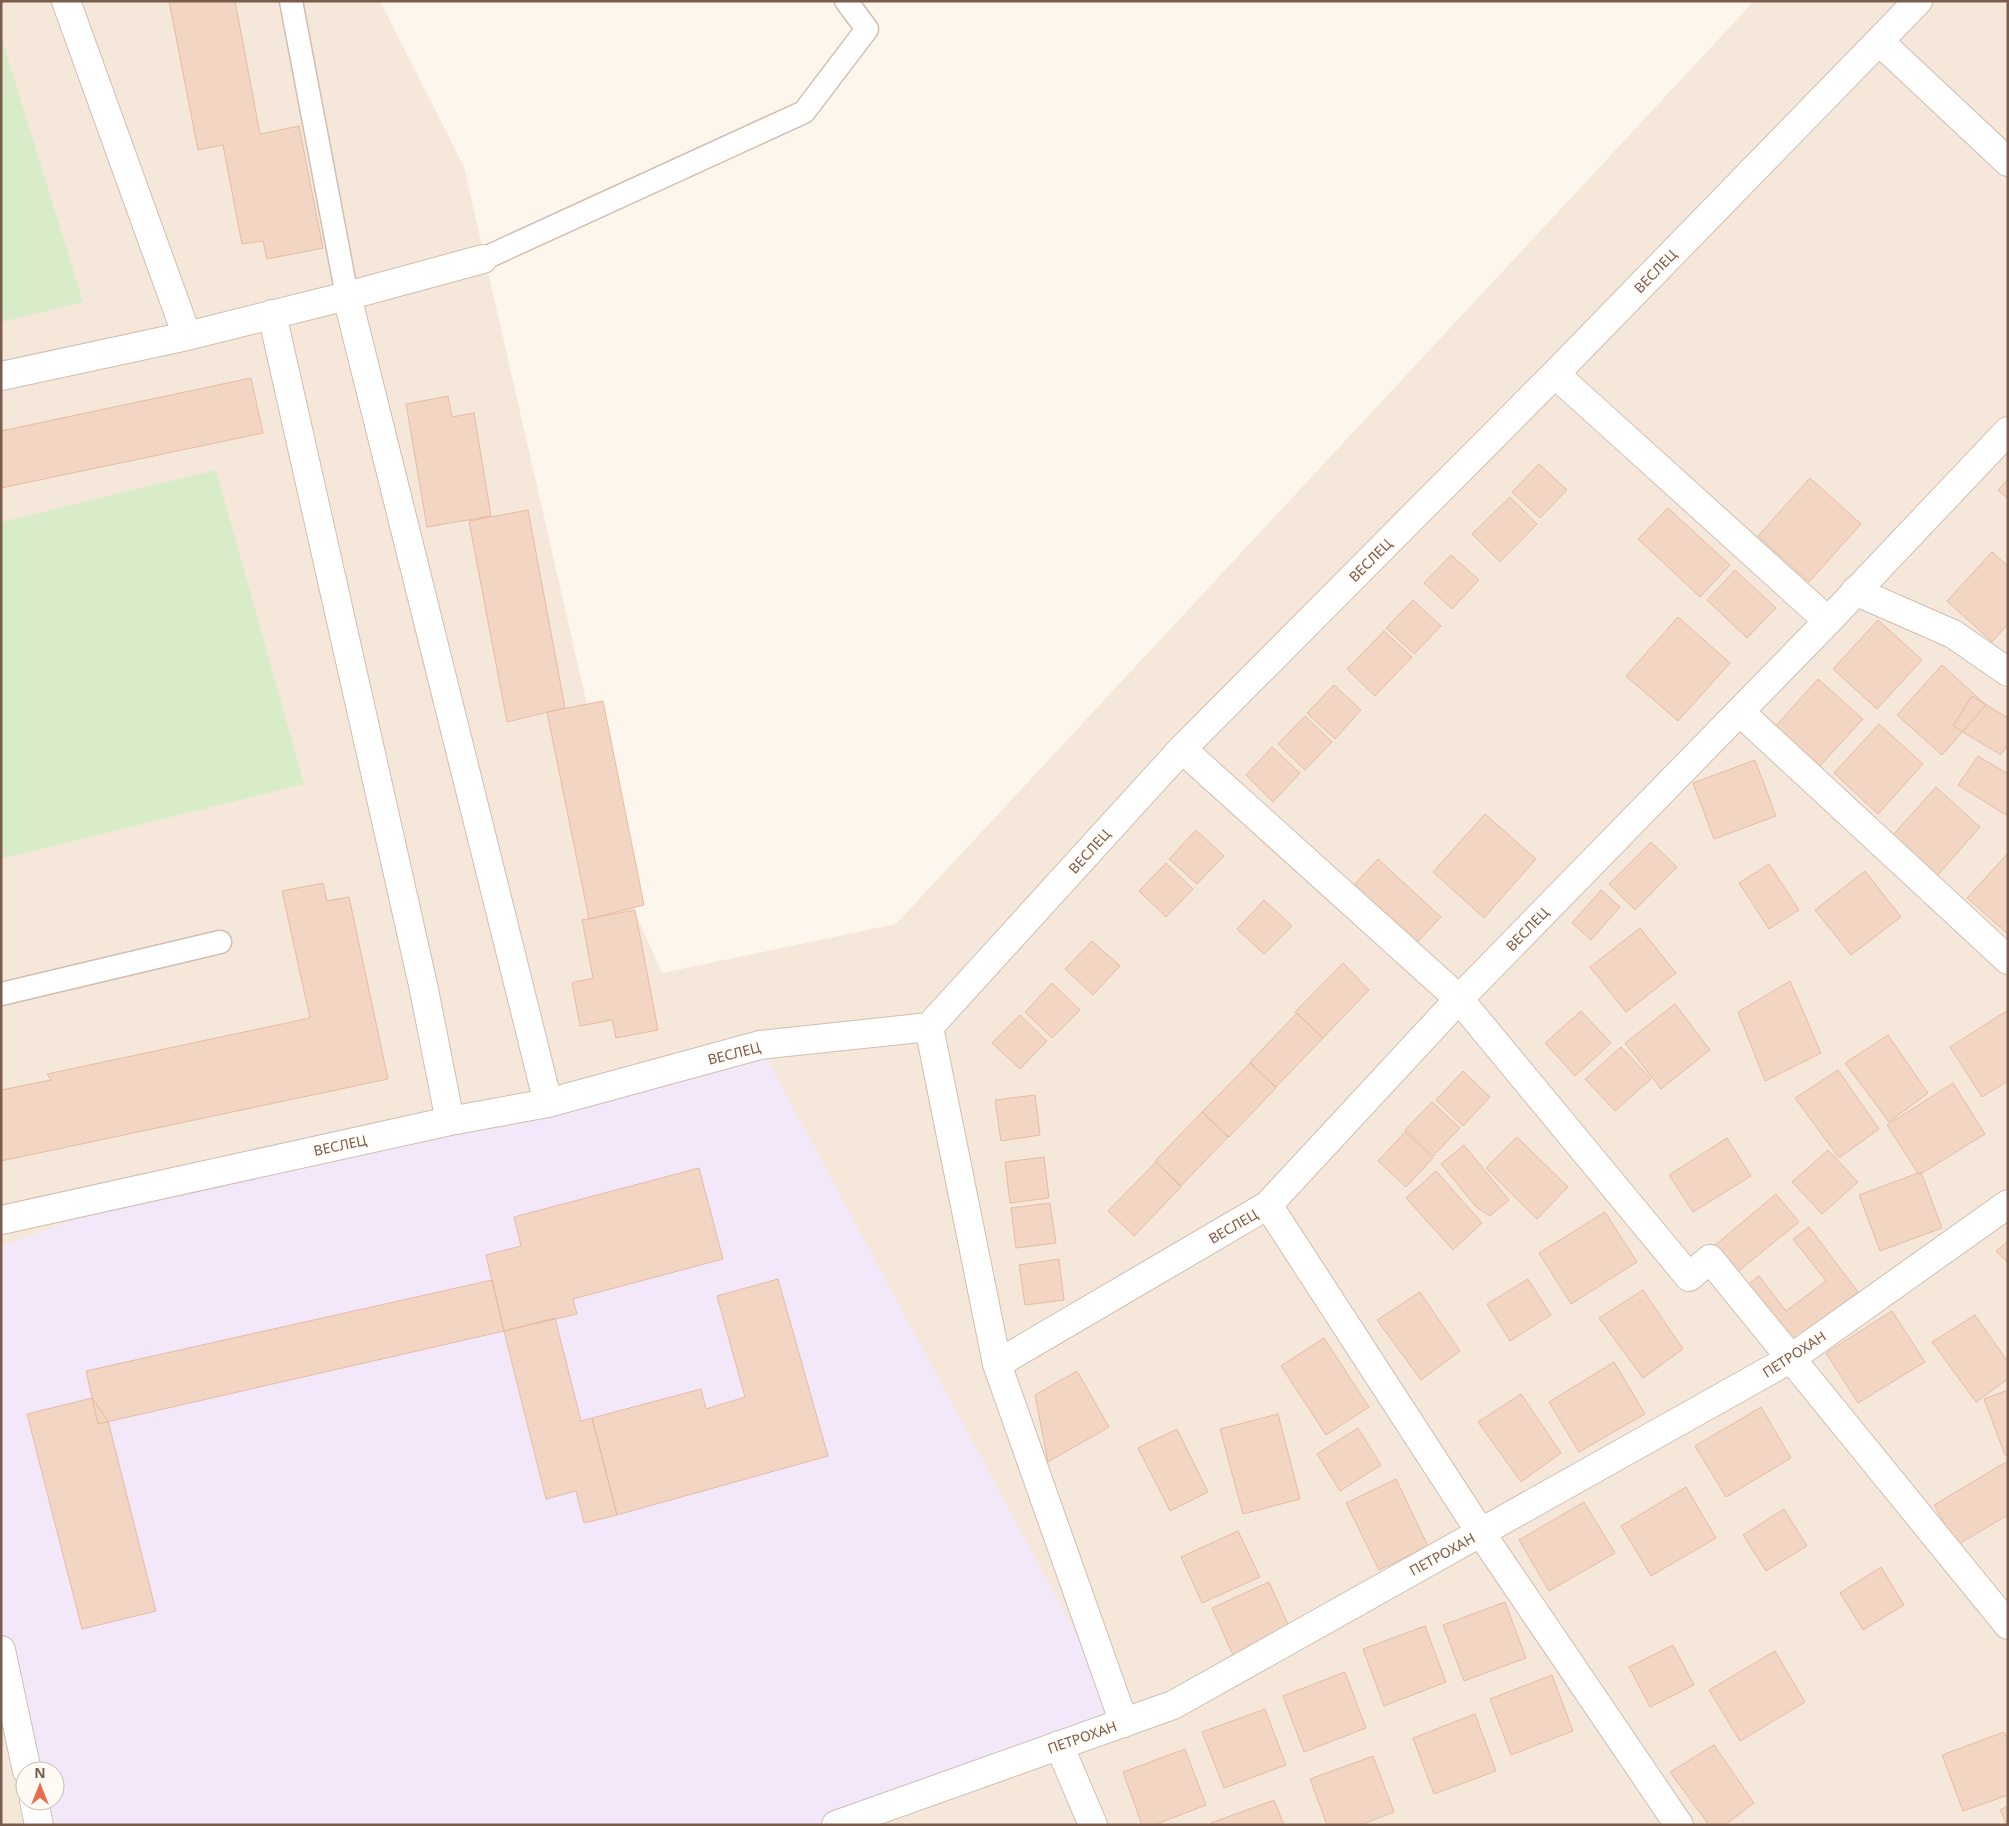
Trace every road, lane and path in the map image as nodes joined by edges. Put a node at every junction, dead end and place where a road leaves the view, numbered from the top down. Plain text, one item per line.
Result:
1 (66, 1) edge
2 (291, 1) edge
3 (846, 1) edge
4 (1918, 1) edge
5 (1879, 41) junction
6 (2008, 162) edge
7 (484, 259) joint
8 (347, 296) junction
9 (272, 314) junction
10 (187, 336) junction
11 (1555, 374) junction
12 (1, 376) edge
13 (2008, 431) edge
14 (1855, 590) junction
15 (1828, 622) junction
16 (2008, 672) edge
17 (1740, 712) junction
18 (1182, 750) junction
19 (220, 942) dead end
20 (2008, 960) edge
21 (1, 994) edge
22 (1459, 999) junction
23 (928, 1027) junction
24 (548, 1103) junction
25 (450, 1121) junction
26 (2008, 1204) edge
27 (1268, 1206) junction
28 (1, 1220) edge
29 (1790, 1359) junction
30 (998, 1364) junction
31 (1480, 1533) junction
32 (2008, 1625) edge
33 (1, 1650) edge
34 (1124, 1723) junction
35 (1059, 1745) junction
36 (25, 1761) edge
37 (36, 1811) edge
38 (39, 1825) edge
39 (836, 1825) edge
40 (1093, 1825) edge
41 (1679, 1825) edge

1 - 10 street
2 - 8 lane
3 - 7 lane
4 - 5 street, ВЕСЛЕЦ
5 - 6 street
5 - 11 street, ВЕСЛЕЦ
7 - 8 street
8 - 9 street
8 - 24 street
9 - 10 street
9 - 25 street
10 - 12 street
11 - 15 street
11 - 18 street, ВЕСЛЕЦ
13 - 14 street, ВЕСЛЕЦ
14 - 15 street, ВЕСЛЕЦ
14 - 16 street
15 - 17 street, ВЕСЛЕЦ
17 - 20 street
17 - 22 street, ВЕСЛЕЦ
18 - 22 street
18 - 23 street, ВЕСЛЕЦ
19 - 21 lane
22 - 27 street, ВЕСЛЕЦ
22 - 29 street
23 - 24 street, ВЕСЛЕЦ
23 - 30 street
24 - 25 street, ВЕСЛЕЦ
25 - 28 street, ВЕСЛЕЦ
26 - 29 street, ПЕТРОХАН
27 - 30 street, ВЕСЛЕЦ
27 - 31 street
29 - 31 street, ПЕТРОХАН
29 - 32 street
30 - 34 street
31 - 34 street, ПЕТРОХАН
31 - 41 street
33 - 36 street
34 - 35 street, ПЕТРОХАН
35 - 39 street, ПЕТРОХАН
35 - 40 street
37 - 38 street

